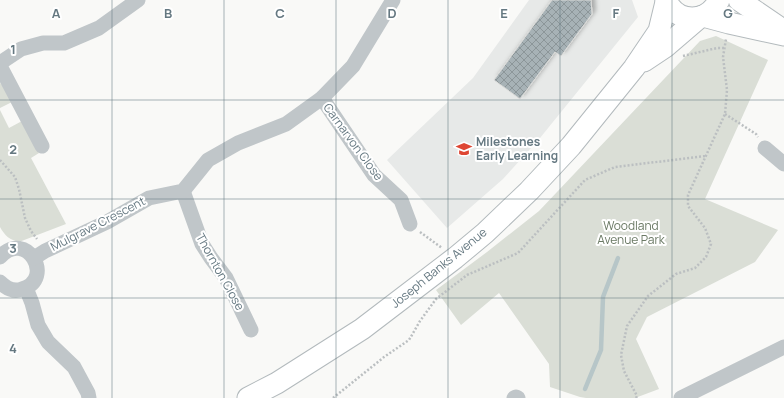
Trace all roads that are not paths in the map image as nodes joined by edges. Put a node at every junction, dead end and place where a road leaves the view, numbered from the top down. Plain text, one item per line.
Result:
1 (138, 0) edge
2 (393, 0) edge
3 (719, 0) edge
4 (739, 0) edge
5 (666, 1) edge
6 (702, 16) junction
7 (784, 31) edge
8 (784, 35) edge
9 (0, 63) edge
10 (0, 66) edge
11 (634, 68) junction
12 (322, 98) junction
13 (42, 146) dead end
14 (765, 148) road end
15 (784, 164) edge
16 (183, 191) junction
17 (410, 224) road end
18 (1, 252) edge
19 (40, 254) junction
20 (0, 282) edge
21 (26, 288) junction
22 (251, 330) dead end
23 (784, 347) edge
24 (89, 398) edge
25 (248, 398) edge
26 (514, 398) edge
27 (518, 398) edge
28 (681, 398) edge

1 - 9 street
2 - 12 street
3 - 6 street, Joseph Banks Avenue
4 - 7 street
5 - 6 street
5 - 11 street, Joseph Banks Avenue
6 - 8 street
6 - 11 street, Joseph Banks Avenue
10 - 13 street
11 - 25 street, Joseph Banks Avenue
12 - 16 street
12 - 17 street, Carnarvon Close
14 - 15 street
16 - 19 street, Mulgrave Crescent
16 - 22 street, Thornton Close
18 - 19 street
19 - 21 street
20 - 21 street
21 - 24 street
23 - 28 street
26 - 27 street

